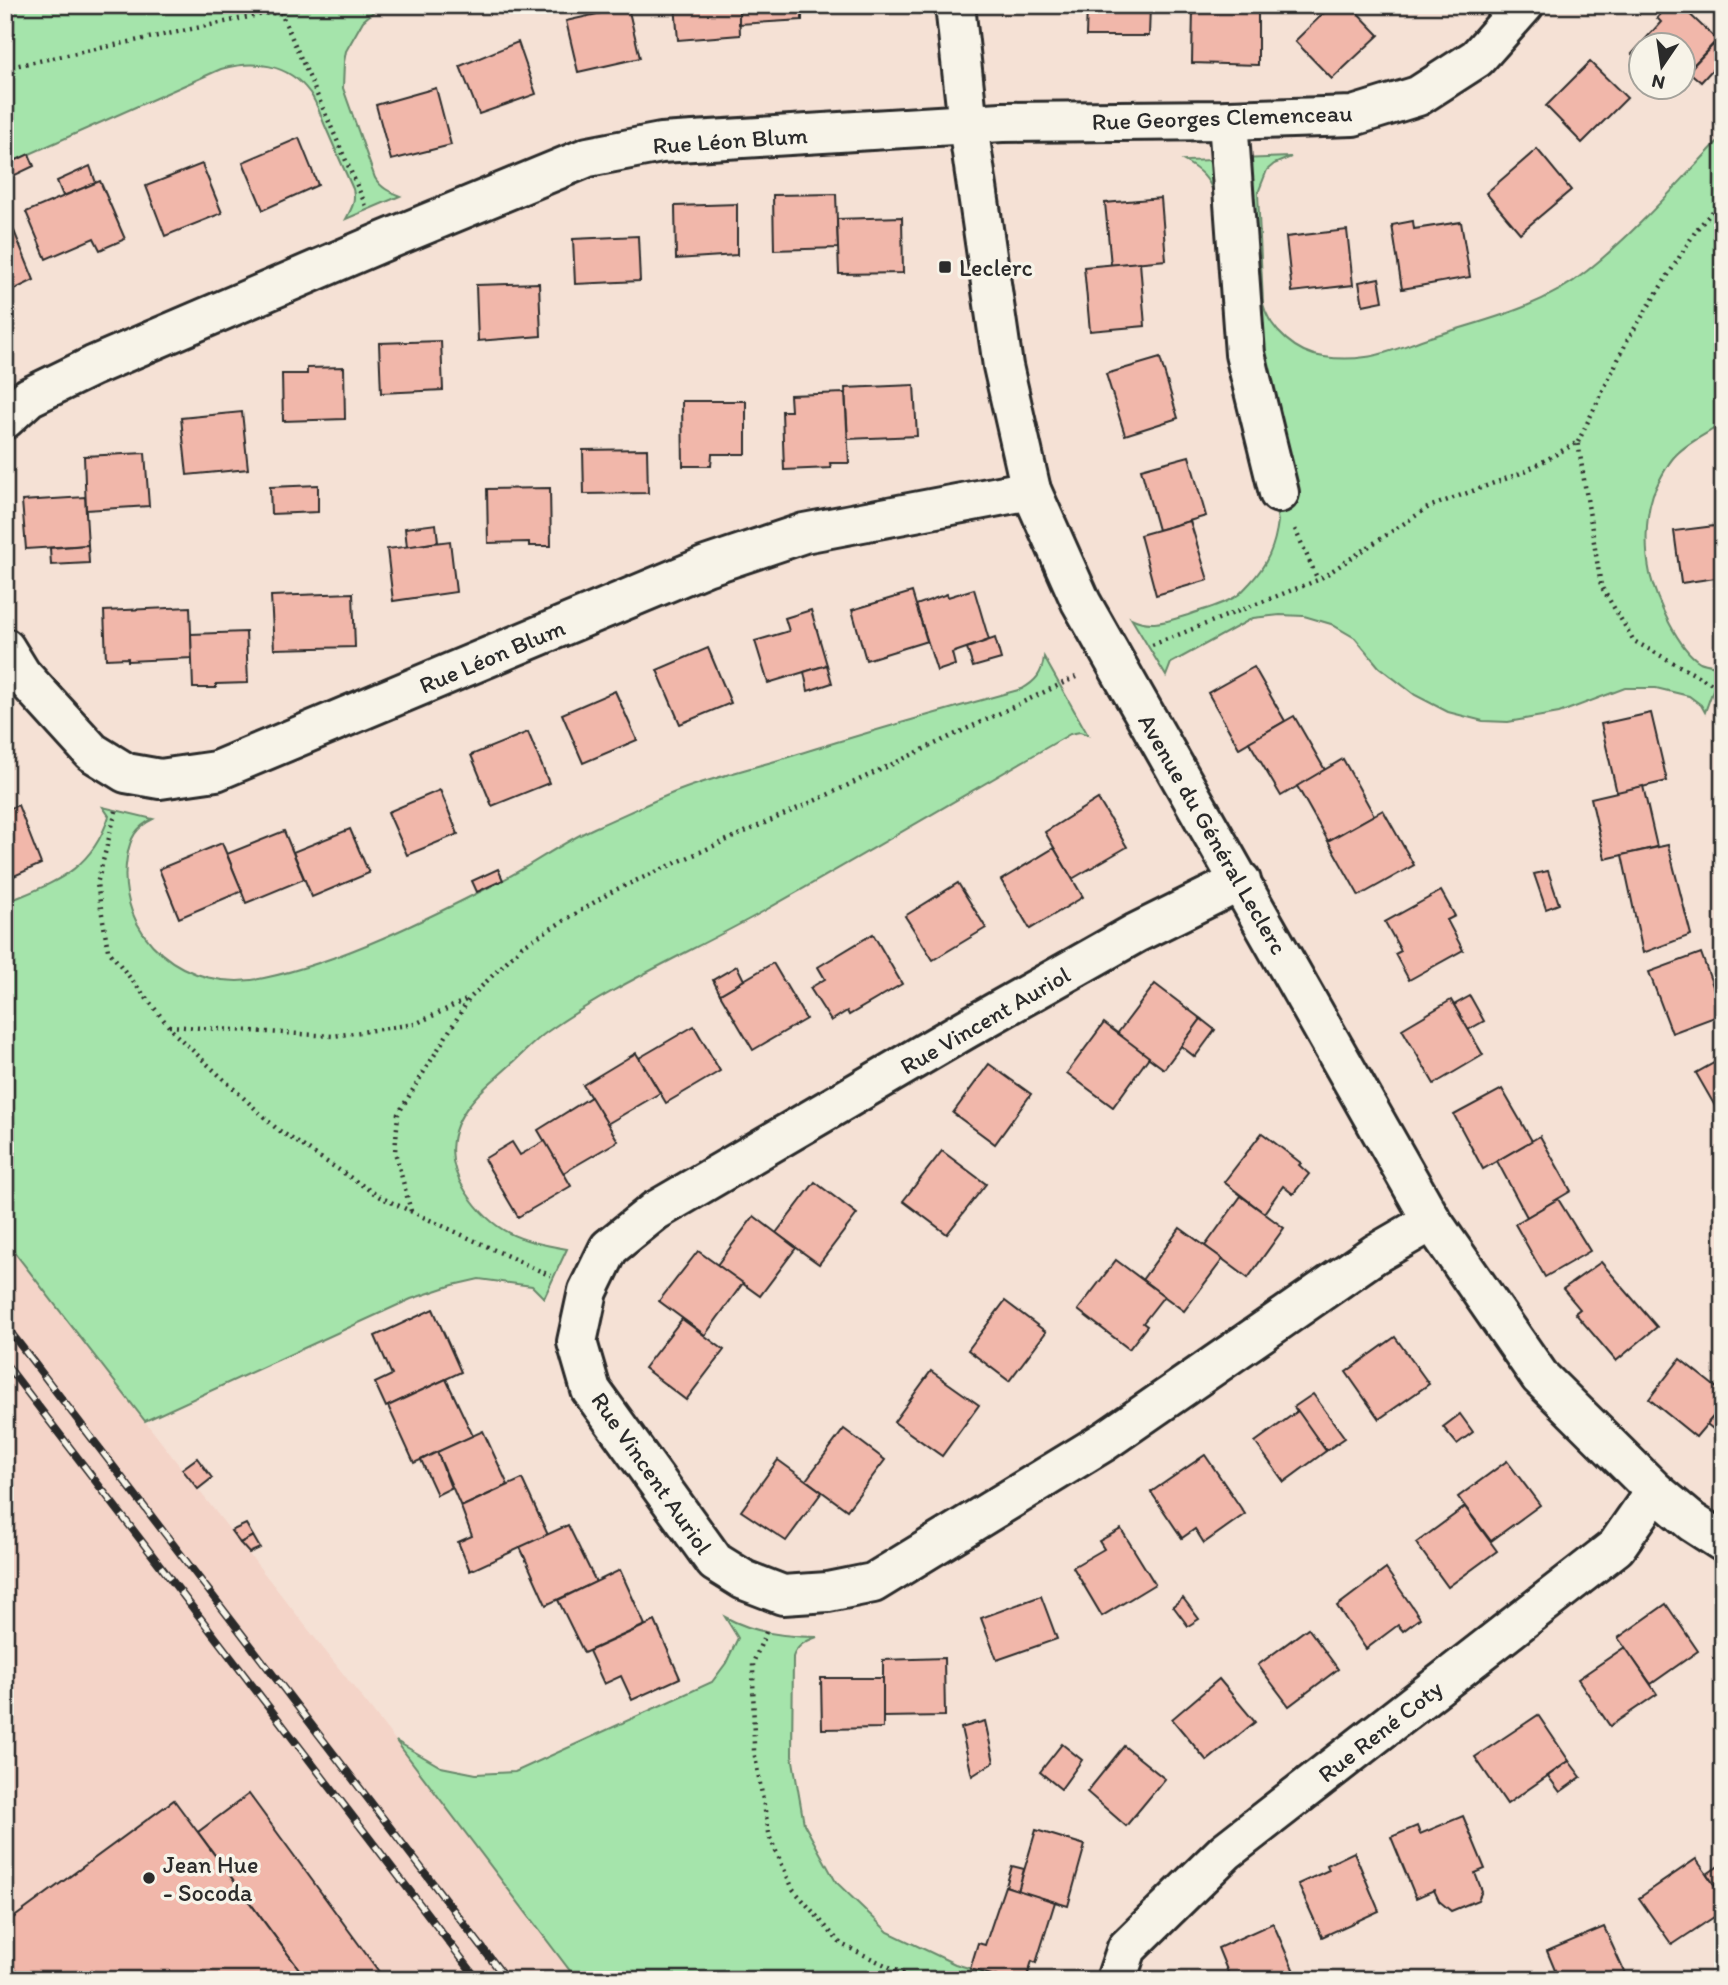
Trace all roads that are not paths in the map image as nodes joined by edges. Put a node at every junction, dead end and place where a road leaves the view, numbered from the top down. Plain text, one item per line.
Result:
1 (955, 5) edge
2 (1524, 5) edge
3 (1228, 120) junction
4 (968, 125) junction
5 (5, 419) edge
6 (1031, 490) junction
7 (1279, 493) road end
8 (5, 648) edge
9 (1241, 881) junction
10 (1432, 1221) junction
11 (1655, 1491) junction
12 (1723, 1542) edge
13 (1116, 1980) edge

1 - 4 street, Avenue du Général Leclerc
2 - 3 street, Rue Georges Clemenceau
3 - 4 street, Rue Georges Clemenceau
3 - 7 street
4 - 5 street, Rue Léon Blum
4 - 6 street, Avenue du Général Leclerc
6 - 8 street, Rue Léon Blum
6 - 9 street, Avenue du Général Leclerc
9 - 10 street, Avenue du Général Leclerc
9 - 10 street, Rue Vincent Auriol
10 - 11 street, Avenue du Général Leclerc
11 - 12 street, Avenue du Général Leclerc
11 - 13 street, Rue René Coty

